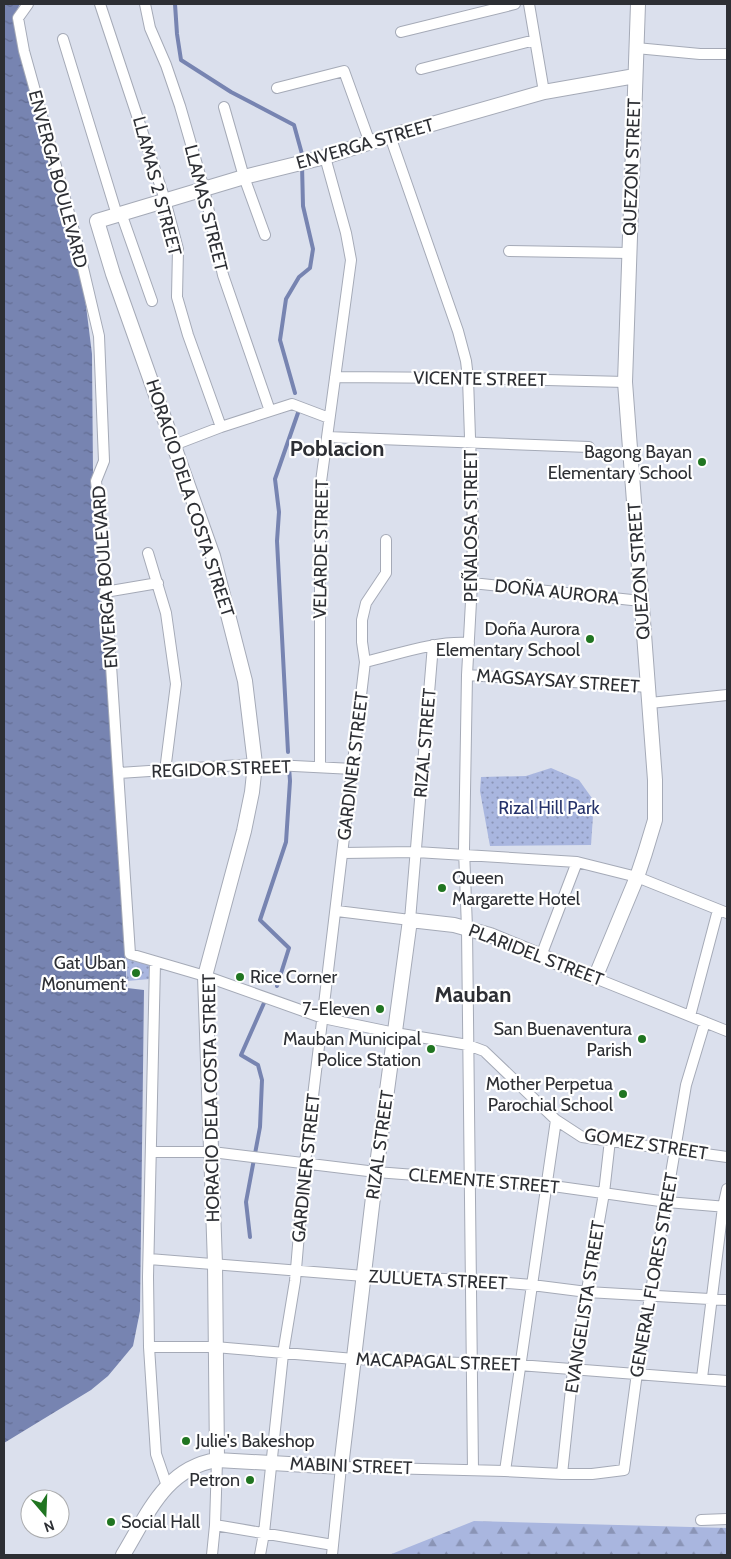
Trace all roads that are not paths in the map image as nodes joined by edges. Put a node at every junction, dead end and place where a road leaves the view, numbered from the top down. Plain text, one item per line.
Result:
1 (28, 4) edge
2 (100, 4) edge
3 (145, 4) edge
4 (515, 4) edge
5 (529, 4) edge
6 (638, 4) edge
7 (401, 32) dead end
8 (63, 39) dead end
9 (535, 40) junction
10 (636, 48) junction
11 (727, 54) edge
12 (421, 69) dead end
13 (636, 76) junction
14 (277, 88) dead end
15 (544, 92) junction
16 (224, 107) dead end
17 (390, 136) junction
18 (370, 142) junction
19 (325, 158) junction
20 (244, 177) junction
21 (204, 189) junction
22 (165, 200) junction
23 (119, 214) junction
24 (96, 221) joint
25 (265, 235) dead end
26 (509, 251) dead end
27 (630, 253) junction
28 (152, 301) dead end
29 (335, 377) junction
30 (468, 378) junction
31 (625, 382) junction
32 (270, 411) junction
33 (329, 418) junction
34 (222, 427) junction
35 (327, 437) junction
36 (470, 442) junction
37 (174, 445) junction
38 (589, 447) dead end
39 (386, 540) dead end
40 (148, 553) dead end
41 (158, 583) junction
42 (472, 583) junction
43 (105, 592) junction
44 (641, 601) junction
45 (469, 643) junction
46 (433, 645) junction
47 (365, 662) junction
48 (467, 675) junction
49 (649, 687) junction
50 (727, 695) edge
51 (650, 702) junction
52 (255, 764) junction
53 (320, 766) junction
54 (353, 769) junction
55 (166, 771) junction
56 (119, 773) junction
57 (416, 852) junction
58 (343, 853) junction
59 (464, 855) junction
60 (576, 862) junction
61 (637, 876) junction
62 (336, 910) junction
63 (723, 911) edge
64 (410, 920) junction
65 (467, 928) junction
66 (130, 954) joint
67 (541, 956) junction
68 (155, 963) junction
69 (205, 976) junction
70 (595, 978) junction
71 (690, 1016) junction
72 (323, 1018) junction
73 (705, 1022) junction
74 (727, 1031) edge
75 (395, 1034) junction
76 (468, 1045) junction
77 (556, 1120) junction
78 (610, 1140) junction
79 (675, 1149) junction
80 (151, 1152) junction
81 (212, 1152) junction
82 (727, 1157) edge
83 (305, 1163) junction
84 (376, 1172) junction
85 (470, 1178) junction
86 (546, 1185) junction
87 (727, 1189) edge
88 (604, 1193) junction
89 (666, 1202) junction
90 (725, 1207) edge
91 (149, 1259) junction
92 (215, 1264) junction
93 (296, 1271) junction
94 (364, 1276) junction
95 (470, 1280) junction
96 (532, 1285) junction
97 (587, 1292) junction
98 (651, 1296) junction
99 (713, 1299) junction
100 (727, 1300) edge
101 (149, 1348) junction
102 (215, 1348) junction
103 (283, 1354) junction
104 (354, 1359) junction
105 (473, 1364) junction
106 (519, 1365) junction
107 (573, 1370) junction
108 (637, 1373) junction
109 (702, 1378) junction
110 (727, 1380) edge
111 (218, 1460) junction
112 (270, 1463) junction
113 (341, 1467) junction
114 (473, 1470) junction
115 (624, 1470) joint
116 (505, 1471) junction
117 (562, 1474) junction
118 (167, 1486) junction
119 (727, 1519) edge
120 (701, 1520) dead end
121 (215, 1525) junction
122 (264, 1533) junction
123 (332, 1550) edge
124 (123, 1555) edge
125 (212, 1555) edge
126 (260, 1555) edge

1 - 43 street, ENVERGA BOULEVARD
2 - 22 street, LLAMAS 2 STREET
3 - 21 street, LLAMAS STREET
4 - 7 street
5 - 9 street
6 - 10 main road, QUEZON STREET
8 - 23 street
9 - 12 street
9 - 15 street
10 - 11 street
10 - 13 main road, QUEZON STREET
13 - 15 main road, ENVERGA STREET
13 - 27 main road, QUEZON STREET
14 - 18 street
15 - 17 main road, ENVERGA STREET
16 - 20 street
17 - 18 main road, ENVERGA STREET
17 - 30 street, PEÑALOSA STREET
18 - 19 main road, ENVERGA STREET
19 - 20 main road, ENVERGA STREET
19 - 29 street, VELARDE STREET
20 - 21 main road, ENVERGA STREET
20 - 25 street
21 - 22 main road, ENVERGA STREET
21 - 32 street, LLAMAS STREET
22 - 23 main road, ENVERGA STREET
22 - 34 street, LLAMAS 2 STREET
23 - 24 main road, ENVERGA STREET
23 - 28 street
24 - 37 main road, HORACIO DELA COSTA STREET
26 - 27 street
27 - 31 main road, QUEZON STREET
29 - 30 street, VICENTE STREET
29 - 33 street, VELARDE STREET
30 - 31 street, VICENTE STREET
30 - 36 street, PEÑALOSA STREET
31 - 44 main road, QUEZON STREET
32 - 33 street
32 - 34 street
33 - 35 street, VELARDE STREET
34 - 37 street
35 - 36 street
35 - 53 street, VELARDE STREET
36 - 38 street
36 - 42 street, PEÑALOSA STREET
37 - 52 main road, HORACIO DELA COSTA STREET
39 - 47 street, GARDINER STREET
40 - 41 street
41 - 43 street
41 - 55 street
42 - 44 street, DOÑA AURORA
42 - 45 street, PEÑALOSA STREET
43 - 56 street, ENVERGA BOULEVARD
44 - 49 main road, QUEZON STREET
45 - 46 street
45 - 48 street, PEÑALOSA STREET
46 - 47 street
46 - 57 street, RIZAL STREET
47 - 54 street, GARDINER STREET
48 - 49 street, MAGSAYSAY STREET
48 - 59 street, PEÑALOSA STREET
49 - 51 main road, QUEZON STREET
50 - 51 street
51 - 61 main road, QUEZON STREET
52 - 53 street, REGIDOR STREET
52 - 55 street, REGIDOR STREET
52 - 69 main road, HORACIO DELA COSTA STREET
53 - 54 street, REGIDOR STREET
54 - 58 street, GARDINER STREET
55 - 56 street, REGIDOR STREET
56 - 66 street, ENVERGA BOULEVARD
57 - 58 street
57 - 59 street
57 - 64 street, RIZAL STREET
58 - 62 street, GARDINER STREET
59 - 60 street
59 - 65 street, PEÑALOSA STREET
60 - 61 street
60 - 67 street
61 - 63 street
61 - 70 main road, QUEZON STREET
62 - 64 street, PLARIDEL STREET
62 - 72 street, GARDINER STREET
63 - 71 street
64 - 65 main road, PLARIDEL STREET
64 - 75 main road, RIZAL STREET
65 - 67 main road, PLARIDEL STREET
65 - 76 street, PEÑALOSA STREET
66 - 68 street, GOMEZ STREET
67 - 70 main road, PLARIDEL STREET
68 - 69 street, GOMEZ STREET
68 - 80 street
69 - 72 street, GOMEZ STREET
69 - 81 main road, HORACIO DELA COSTA STREET
70 - 71 street, PLARIDEL STREET
71 - 73 street, PLARIDEL STREET
72 - 75 street, GOMEZ STREET
72 - 83 street, GARDINER STREET
73 - 74 street, PLARIDEL STREET
73 - 79 street, GENERAL FLORES STREET
75 - 76 street, GOMEZ STREET
75 - 84 main road, RIZAL STREET
76 - 77 street, GOMEZ STREET
76 - 85 street, PEÑALOSA STREET
77 - 78 street, GOMEZ STREET
77 - 86 street
78 - 79 street, GOMEZ STREET
78 - 88 street, EVANGELISTA STREET
79 - 82 street, GOMEZ STREET
79 - 89 street, GENERAL FLORES STREET
80 - 81 street, CLEMENTE STREET
80 - 91 street
81 - 83 street, CLEMENTE STREET
81 - 92 main road, HORACIO DELA COSTA STREET
83 - 84 street, CLEMENTE STREET
83 - 93 street, GARDINER STREET
84 - 85 street, CLEMENTE STREET
84 - 94 main road, RIZAL STREET
85 - 86 street, CLEMENTE STREET
85 - 95 street, PEÑALOSA STREET
86 - 88 street, CLEMENTE STREET
86 - 96 street
87 - 90 street
88 - 89 street, CLEMENTE STREET
88 - 97 street, EVANGELISTA STREET
89 - 90 street, CLEMENTE STREET
89 - 98 street, GENERAL FLORES STREET
90 - 99 street
91 - 92 street, ZULUETA STREET
91 - 101 street
92 - 93 street, ZULUETA STREET
92 - 102 main road, HORACIO DELA COSTA STREET
93 - 94 street, ZULUETA STREET
93 - 103 street, GARDINER STREET
94 - 95 street, ZULUETA STREET
94 - 104 main road, RIZAL STREET
95 - 96 street, ZULUETA STREET
95 - 105 street, PEÑALOSA STREET
96 - 97 street, ZULUETA STREET
96 - 106 street
97 - 98 street, ZULUETA STREET
97 - 107 street, EVANGELISTA STREET
98 - 99 street, ZULUETA STREET
98 - 108 street, GENERAL FLORES STREET
99 - 100 street, ZULUETA STREET
99 - 109 street
101 - 102 street, MACAPAGAL STREET
101 - 118 street
102 - 103 street, MACAPAGAL STREET
102 - 111 main road, HORACIO DELA COSTA STREET
103 - 104 street, MACAPAGAL STREET
103 - 112 street, GARDINER STREET
104 - 105 street, MACAPAGAL STREET
104 - 113 main road, RIZAL STREET
105 - 106 street, MACAPAGAL STREET
105 - 114 street, PEÑALOSA STREET
106 - 107 street, MACAPAGAL STREET
106 - 116 street
107 - 108 street, MACAPAGAL STREET
107 - 117 street, EVANGELISTA STREET
108 - 109 street, MACAPAGAL STREET
108 - 115 street, GENERAL FLORES STREET
109 - 110 street, MACAPAGAL STREET
111 - 112 main road, MABINI STREET
111 - 118 main road, MABINI STREET
111 - 121 street, HORACIO DELA COSTA STREET
112 - 113 main road, MABINI STREET
112 - 122 street, GARDINER STREET
113 - 114 street, MABINI STREET
113 - 123 street, RIZAL STREET
114 - 116 street, MABINI STREET
115 - 117 street, MABINI STREET
116 - 117 street, MABINI STREET
118 - 124 main road, MABINI STREET
119 - 120 street
121 - 122 street
121 - 125 street, HORACIO DELA COSTA STREET
122 - 123 street
122 - 126 street, GARDINER STREET

